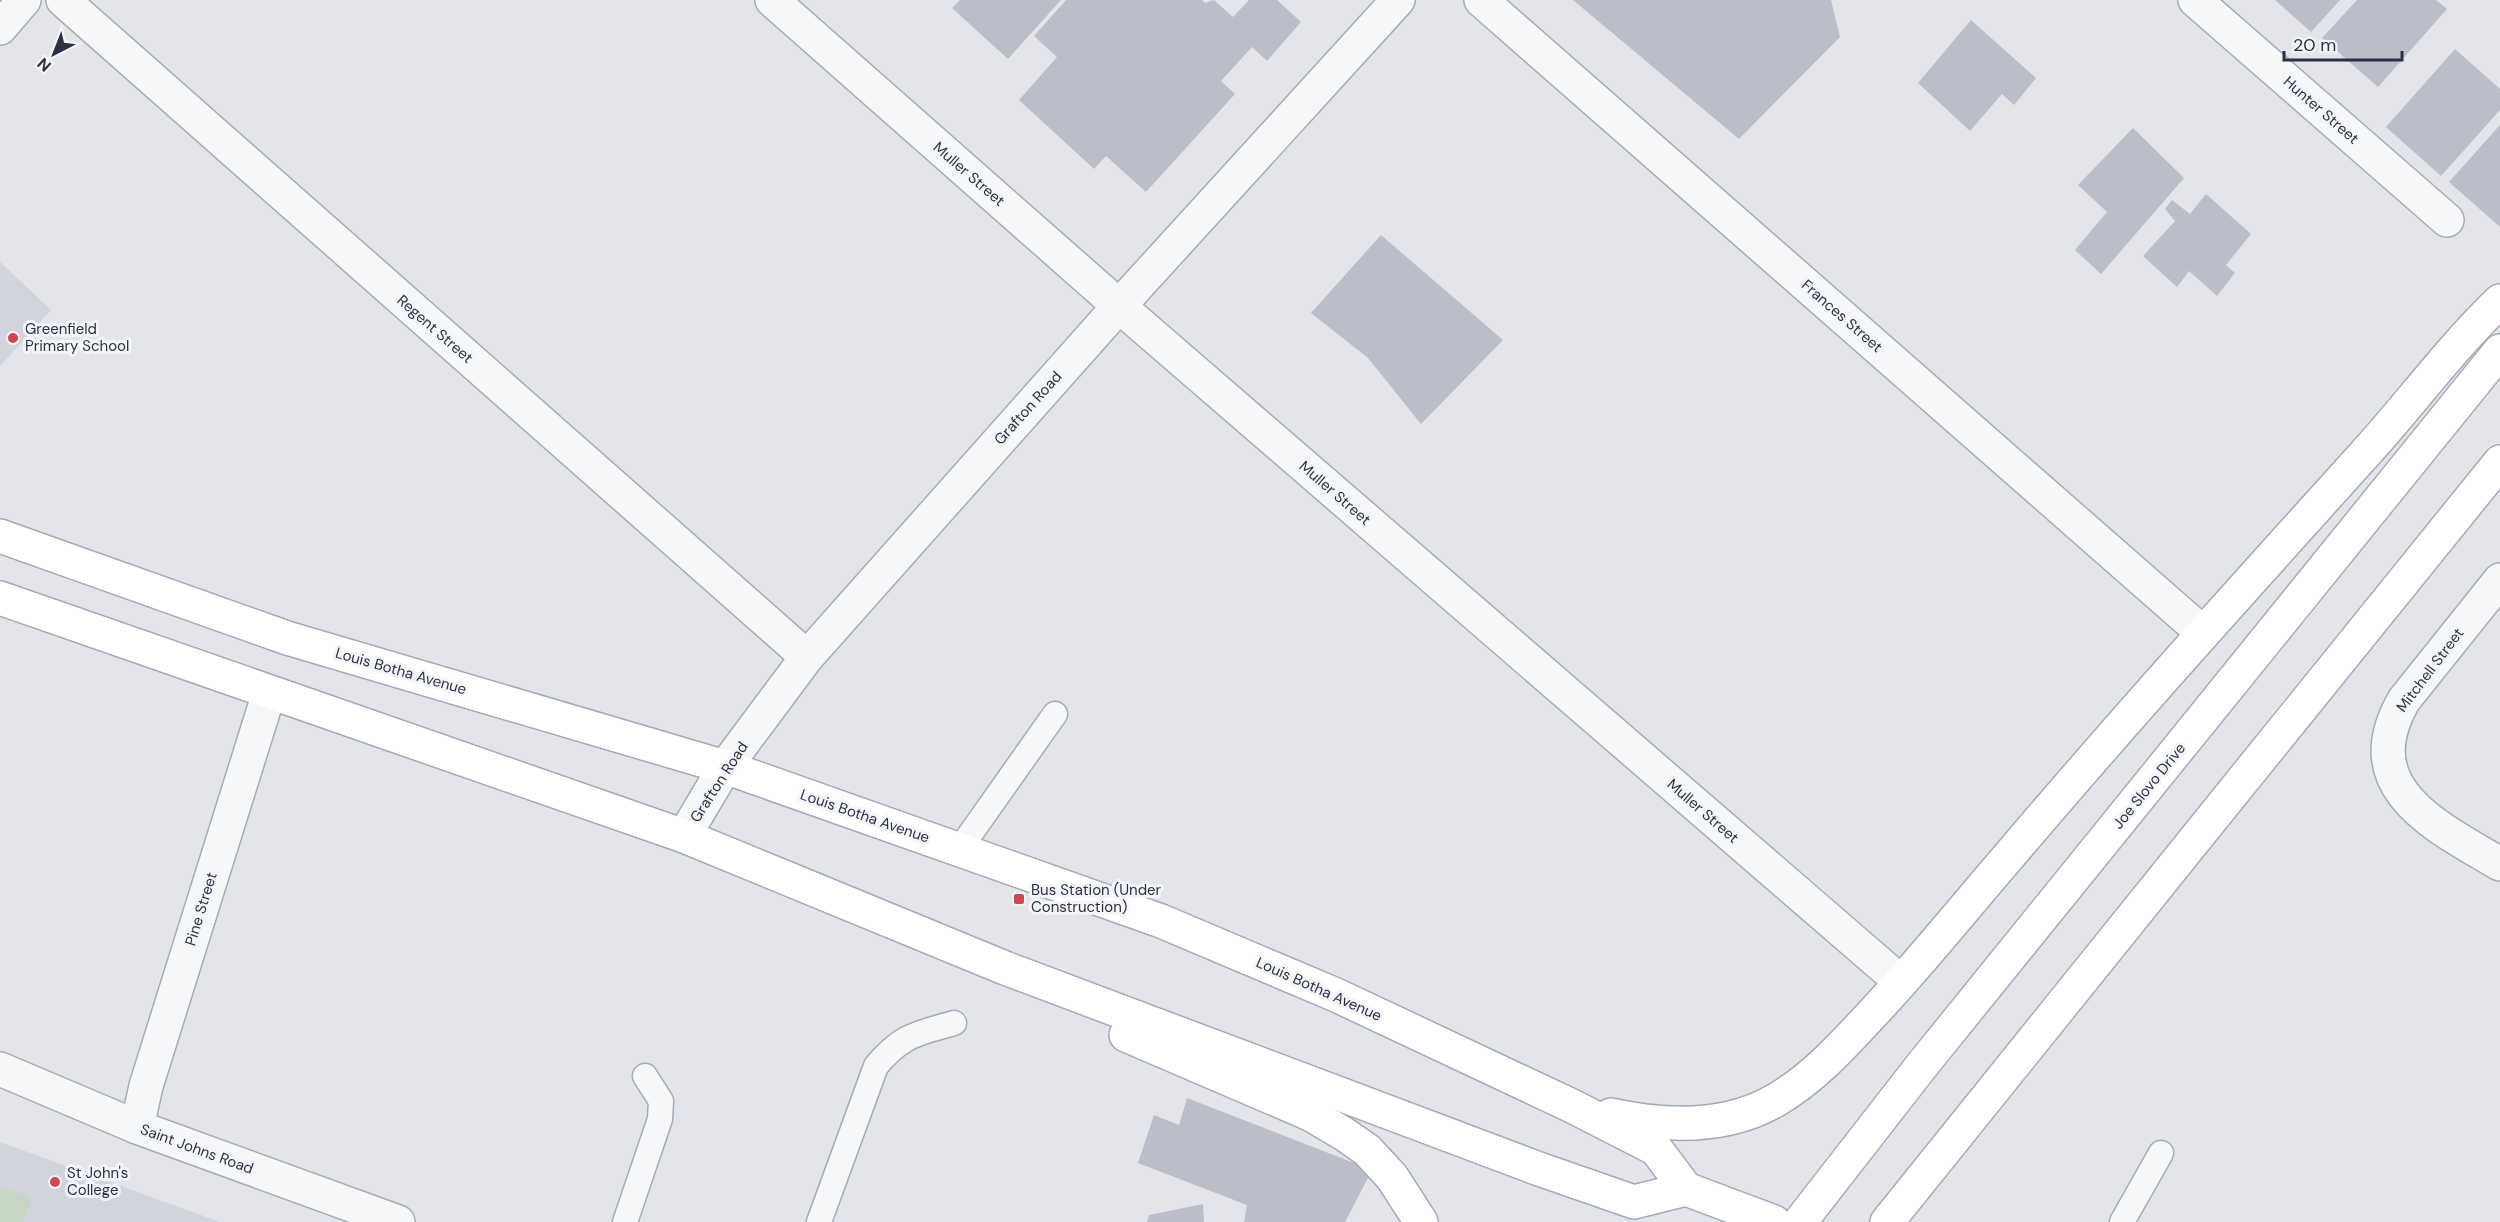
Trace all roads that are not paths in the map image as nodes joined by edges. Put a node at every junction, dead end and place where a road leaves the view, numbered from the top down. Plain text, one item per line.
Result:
1 (24, 0) edge
2 (63, 0) edge
3 (772, 0) edge
4 (1398, 0) edge
5 (1481, 0) edge
6 (2195, 0) edge
7 (0, 28) edge
8 (2447, 220) dead end
9 (2500, 301) edge
10 (1119, 306) junction
11 (2500, 351) edge
12 (2500, 462) edge
13 (0, 536) edge
14 (2500, 580) edge
15 (0, 598) edge
16 (2203, 633) junction
17 (807, 657) junction
18 (269, 693) junction
19 (1055, 714) dead end
20 (725, 767) junction
21 (684, 836) junction
22 (959, 850) junction
23 (2500, 864) edge
24 (1005, 968) junction
25 (1901, 982) junction
26 (954, 1023) dead end
27 (0, 1069) edge
28 (645, 1076) dead end
29 (1572, 1106) junction
30 (137, 1127) junction
31 (2161, 1153) dead end
32 (1686, 1190) junction
33 (1760, 1217) edge
34 (398, 1222) edge
35 (626, 1222) edge
36 (819, 1222) edge
37 (1421, 1222) edge
38 (1800, 1222) edge
39 (1887, 1222) edge
40 (2122, 1222) edge

1 - 7 street
2 - 17 street, Regent Street
3 - 10 street, Muller Street
4 - 10 street, Grafton Road
5 - 16 street, Frances Street
6 - 8 street, Hunter Street
9 - 16 main road
10 - 17 street, Grafton Road
10 - 25 street, Muller Street
11 - 38 main road, Joe Slovo Drive
12 - 39 main road
13 - 20 main road, Louis Botha Avenue
14 - 23 street, Mitchell Street
15 - 18 main road
16 - 25 main road
17 - 20 street, Grafton Road
18 - 21 main road
18 - 30 street, Pine Street
19 - 22 lane
20 - 21 street, Grafton Road
20 - 22 main road, Louis Botha Avenue
21 - 24 main road
22 - 29 main road, Louis Botha Avenue
24 - 32 main road
24 - 37 main road
25 - 29 main road
26 - 36 lane
27 - 30 street, Saint Johns Road
28 - 35 lane
29 - 32 main road, Louis Botha Avenue
30 - 34 street, Saint Johns Road
31 - 40 lane
32 - 33 main road

